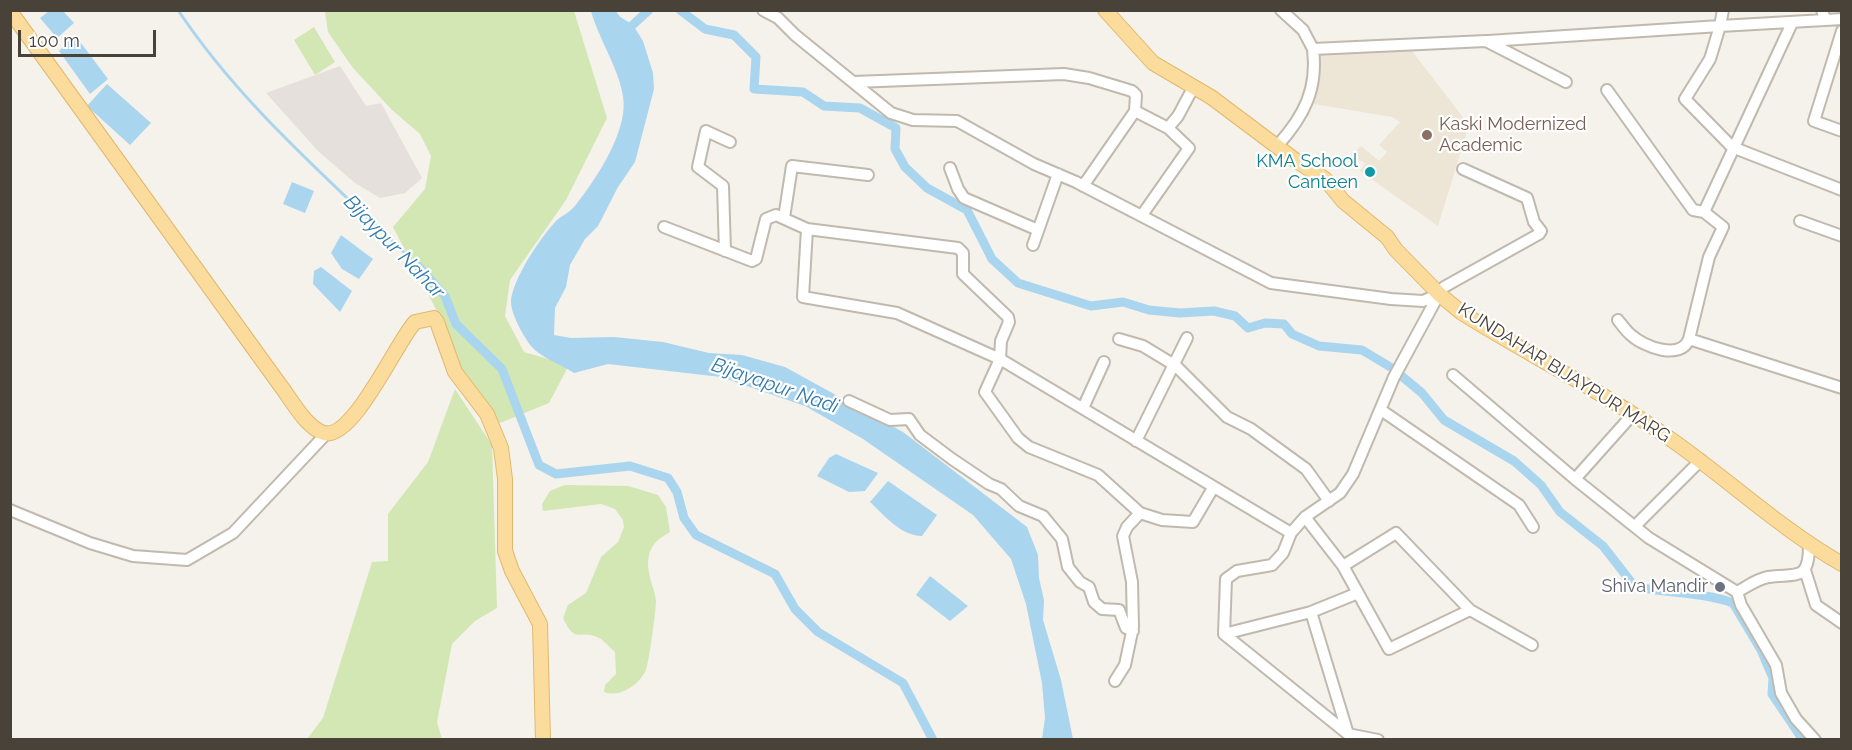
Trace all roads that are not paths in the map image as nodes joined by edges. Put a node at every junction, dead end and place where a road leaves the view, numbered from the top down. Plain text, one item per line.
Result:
1 (763, 10) edge
2 (1105, 10) edge
3 (1281, 10) edge
4 (1723, 10) edge
5 (10, 11) edge
6 (1823, 15) edge
7 (1842, 19) edge
8 (1792, 23) junction
9 (1720, 26) junction
10 (1842, 31) edge
11 (1486, 41) junction
12 (1313, 49) junction
13 (1830, 68) junction
14 (1842, 71) edge
15 (854, 82) junction
16 (1566, 82) dead end
17 (1193, 88) junction
18 (1607, 90) dead end
19 (1135, 111) junction
20 (1168, 128) junction
21 (1842, 130) edge
22 (730, 142) dead end
23 (1278, 145) junction
24 (1732, 147) junction
25 (950, 168) dead end
26 (1463, 169) dead end
27 (1058, 174) junction
28 (868, 175) dead end
29 (1083, 186) junction
30 (1842, 190) edge
31 (1704, 212) junction
32 (1142, 215) junction
33 (784, 218) junction
34 (1800, 220) dead end
35 (664, 227) dead end
36 (807, 229) junction
37 (1038, 230) junction
38 (1842, 236) edge
39 (1033, 245) dead end
40 (725, 251) junction
41 (1439, 294) junction
42 (1618, 320) dead end
43 (1188, 338) dead end
44 (1119, 339) dead end
45 (1689, 339) junction
46 (1000, 359) junction
47 (1104, 362) dead end
48 (1176, 366) junction
49 (1453, 375) dead end
50 (1842, 388) edge
51 (849, 401) dead end
52 (1083, 408) junction
53 (1381, 410) junction
54 (1634, 414) junction
55 (326, 434) junction
56 (1136, 441) junction
57 (1701, 460) junction
58 (1575, 479) junction
59 (1213, 488) junction
60 (1329, 501) junction
61 (10, 510) edge
62 (1140, 513) junction
63 (1305, 517) junction
64 (1635, 526) junction
65 (1533, 527) dead end
66 (1291, 533) junction
67 (1809, 546) junction
68 (1842, 564) edge
69 (1343, 566) junction
70 (1805, 570) junction
71 (1737, 592) junction
72 (1358, 593) junction
73 (1470, 610) junction
74 (1311, 612) junction
75 (1842, 623) edge
76 (1133, 631) junction
77 (1224, 634) junction
78 (1532, 645) dead end
79 (1114, 681) dead end
80 (1348, 735) junction
81 (543, 740) edge
82 (1378, 740) edge
83 (1815, 740) edge

1 - 15 street
2 - 17 main road, KUNDAHAR BIJAYPUR MARG
3 - 12 street
4 - 9 street
5 - 55 main road
6 - 7 street
6 - 8 street
8 - 9 street
8 - 24 street
9 - 11 street
9 - 24 street
10 - 13 street
11 - 12 street
11 - 16 street
12 - 23 street
13 - 14 street
13 - 21 street
15 - 19 street
15 - 27 street
17 - 20 street
17 - 23 main road, KUNDAHAR BIJAYPUR MARG
18 - 31 street
19 - 20 street
19 - 29 street
20 - 32 street
22 - 40 street
23 - 41 main road, KUNDAHAR BIJAYPUR MARG
24 - 30 street
24 - 31 street
25 - 37 street
26 - 41 street
27 - 29 street
27 - 37 street
28 - 33 street
29 - 32 street
31 - 45 street
32 - 41 street
33 - 36 street
33 - 40 street
34 - 38 street
35 - 40 street
36 - 46 street
36 - 46 street
37 - 39 street
41 - 53 street
41 - 54 main road, KUNDAHAR BIJAYPUR MARG
42 - 45 street
43 - 48 street
44 - 48 street
45 - 50 street
46 - 52 street
46 - 62 street
47 - 52 street
48 - 56 street
48 - 60 street
49 - 58 street
51 - 76 street
52 - 56 street
53 - 60 street
53 - 65 street
54 - 57 main road, KUNDAHAR BIJAYPUR MARG
54 - 58 street
55 - 61 street
55 - 81 main road
56 - 59 street
57 - 64 street
57 - 67 main road, KUNDAHAR BIJAYPUR MARG
58 - 64 street
59 - 62 street
59 - 66 street
60 - 63 street
62 - 76 street
63 - 66 street
63 - 69 street
64 - 71 street
66 - 77 street
67 - 68 main road, KUNDAHAR BIJAYPUR MARG
67 - 70 street
69 - 72 street
69 - 73 street
70 - 71 street
70 - 75 street
71 - 83 street
72 - 73 street
72 - 74 street
73 - 78 street
74 - 77 street
74 - 80 street
76 - 79 street
77 - 80 street
80 - 82 street

